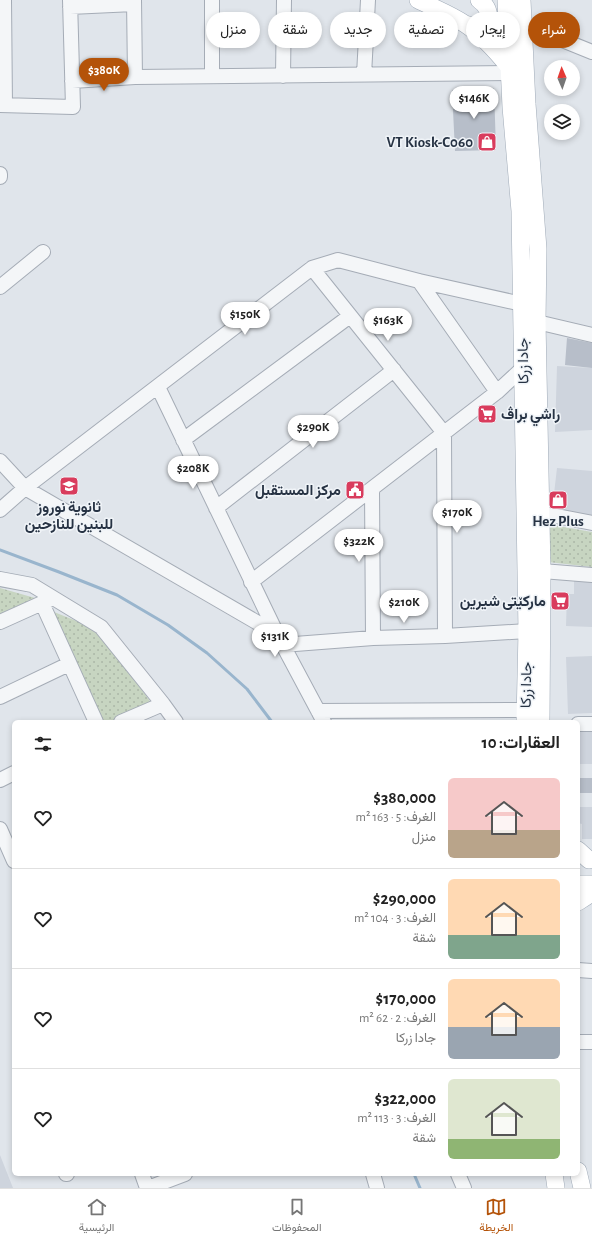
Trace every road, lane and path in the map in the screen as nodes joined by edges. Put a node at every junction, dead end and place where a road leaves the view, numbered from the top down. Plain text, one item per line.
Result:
1 (4, 0) edge
2 (212, 0) edge
3 (284, 0) edge
4 (368, 0) edge
5 (418, 0) edge
6 (479, 0) edge
7 (506, 0) edge
8 (522, 0) edge
9 (134, 2) edge
10 (70, 4) edge
11 (465, 24) junction
12 (523, 24) junction
13 (592, 52) edge
14 (509, 70) junction
15 (364, 75) junction
16 (212, 76) junction
17 (283, 76) junction
18 (135, 77) junction
19 (72, 81) junction
20 (3, 105) edge
21 (43, 252) dead end
22 (312, 268) junction
23 (419, 281) junction
24 (0, 287) edge
25 (522, 304) junction
26 (350, 316) junction
27 (537, 322) junction
28 (592, 335) edge
29 (524, 368) junction
30 (394, 370) junction
31 (158, 387) junction
32 (497, 392) junction
33 (444, 433) junction
34 (183, 440) junction
35 (0, 461) edge
36 (25, 488) junction
37 (372, 489) junction
38 (216, 508) junction
39 (0, 510) edge
40 (541, 514) junction
41 (592, 523) edge
42 (542, 571) junction
43 (592, 575) edge
44 (0, 579) edge
45 (252, 582) junction
46 (48, 600) junction
47 (0, 622) edge
48 (527, 631) junction
49 (445, 636) junction
50 (372, 638) junction
51 (280, 640) junction
52 (69, 664) junction
53 (0, 697) edge
54 (163, 704) junction
55 (321, 716) edge
56 (525, 716) edge
57 (95, 720) edge
58 (126, 720) edge
59 (175, 720) edge
60 (541, 720) edge
61 (580, 724) edge
62 (592, 724) edge
63 (12, 774) edge
64 (0, 780) edge
65 (0, 829) edge
66 (12, 856) edge
67 (580, 884) edge
68 (592, 884) edge
69 (592, 893) edge
70 (580, 901) edge
71 (580, 970) edge
72 (592, 971) edge
73 (580, 1042) edge
74 (592, 1042) edge
75 (143, 1176) edge
76 (180, 1176) edge
77 (459, 1176) edge
78 (554, 1176) edge
79 (579, 1176) edge
80 (147, 1188) edge
81 (464, 1188) edge
82 (556, 1188) edge
83 (582, 1188) edge

1 - 20 street
2 - 16 street
3 - 17 street
4 - 15 street
5 - 11 main road
6 - 11 main road
7 - 14 main road, جادا زرکا
8 - 12 main road, جادا زرکا
9 - 10 street
9 - 18 street
10 - 19 street
11 - 14 main road
12 - 13 street
12 - 27 main road, جادا زرکا
14 - 15 street
14 - 25 main road, جادا زرکا
15 - 17 street
16 - 17 street
16 - 18 street
18 - 19 street
19 - 20 street
21 - 24 street
22 - 23 street
22 - 26 street
22 - 31 street
23 - 25 street
23 - 32 street
25 - 29 main road, جادا زرکا
26 - 30 street
26 - 34 street
27 - 28 street
27 - 40 main road, جادا زرکا
29 - 32 street
29 - 48 main road, جادا زرکا
30 - 33 street
30 - 38 street
31 - 34 street
31 - 36 street
32 - 33 street
33 - 37 street
33 - 49 street
34 - 38 street
35 - 36 street
36 - 39 street
36 - 51 street
37 - 45 street
37 - 50 street
38 - 45 street
40 - 41 street
40 - 42 main road, جادا زرکا
42 - 43 street
42 - 60 main road, جادا زرکا
44 - 46 street
45 - 51 street
46 - 47 street
46 - 52 street
46 - 54 street
48 - 49 street
48 - 56 main road, جادا زرکا
49 - 50 street
50 - 51 street
51 - 55 street
52 - 53 street
52 - 57 street
54 - 58 street
54 - 59 street
55 - 56 street
61 - 62 street
63 - 64 street
65 - 66 street
67 - 68 main road
69 - 70 main road
71 - 72 street
73 - 74 street
75 - 80 street
76 - 80 street
77 - 81 street
78 - 82 main road
79 - 83 main road

